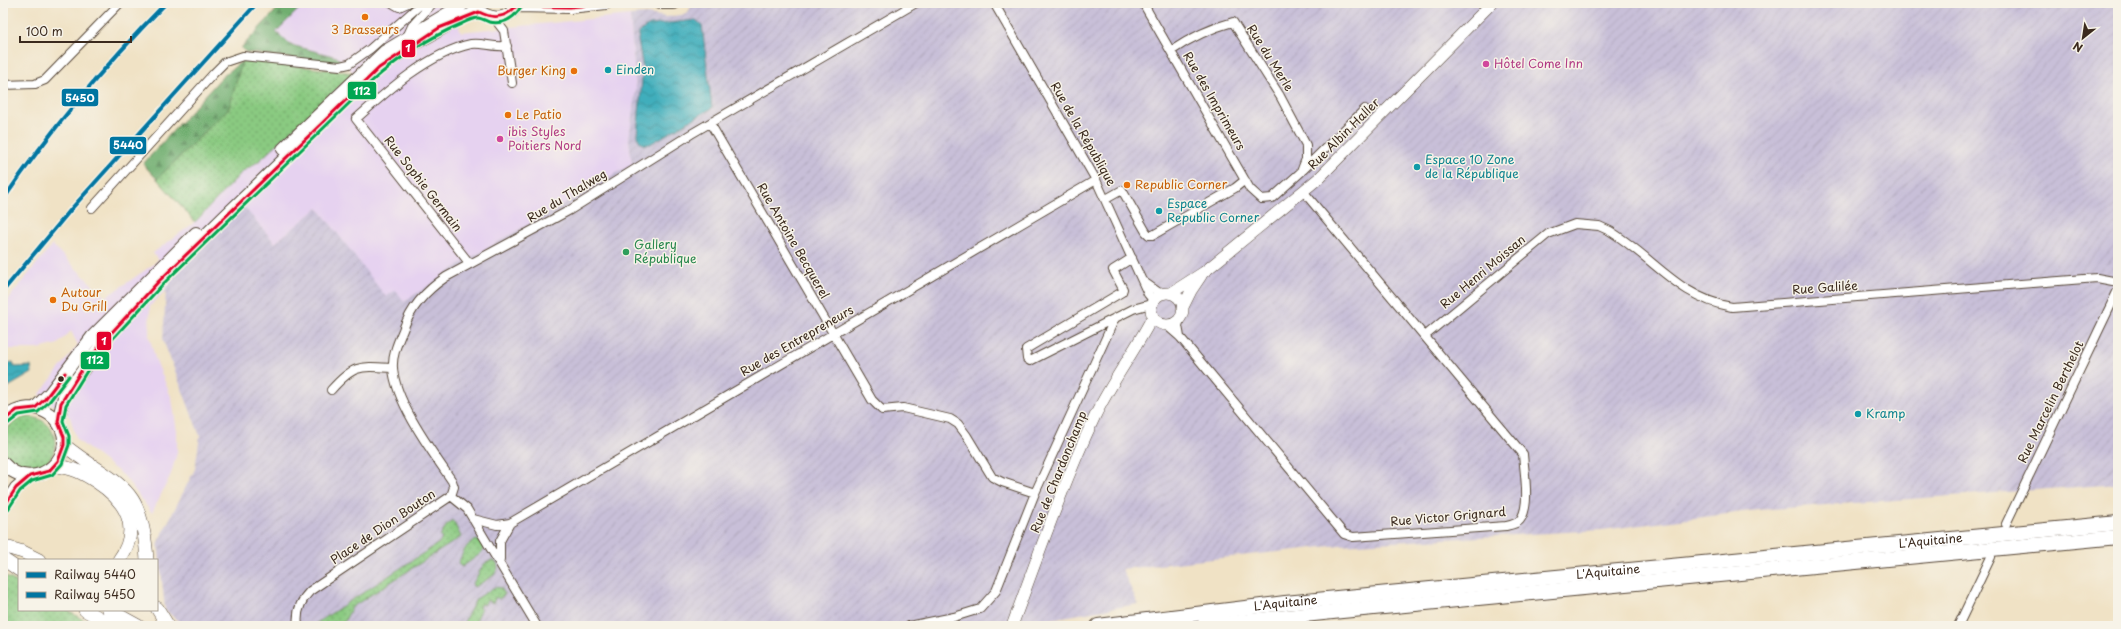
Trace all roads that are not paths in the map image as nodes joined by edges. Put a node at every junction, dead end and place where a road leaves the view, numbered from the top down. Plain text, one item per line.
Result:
1 (120, 3) edge
2 (392, 3) edge
3 (408, 3) edge
4 (465, 3) edge
5 (606, 3) edge
6 (660, 3) edge
7 (674, 3) edge
8 (916, 3) edge
9 (994, 3) edge
10 (1143, 3) edge
11 (1492, 3) edge
12 (428, 4) edge
13 (476, 7) edge
14 (514, 8) edge
15 (494, 18) junction
16 (504, 31) junction
17 (407, 37) junction
18 (507, 46) junction
19 (1171, 51) junction
20 (512, 84) dead end
21 (3, 85) edge
22 (1365, 109) dead end
23 (710, 122) junction
24 (1301, 172) junction
25 (1096, 180) junction
26 (1245, 180) junction
27 (1303, 191) junction
28 (1106, 199) junction
29 (92, 208) dead end
30 (1558, 229) joint
31 (1132, 258) junction
32 (470, 264) junction
33 (1204, 272) junction
34 (2118, 282) edge
35 (2118, 290) edge
36 (1159, 310) junction
37 (1181, 313) junction
38 (1115, 318) junction
39 (833, 333) junction
40 (1425, 336) junction
41 (1180, 337) junction
42 (393, 368) junction
43 (331, 390) dead end
44 (35, 408) junction
45 (3, 421) edge
46 (58, 422) junction
47 (64, 445) junction
48 (54, 466) junction
49 (3, 467) edge
50 (30, 476) junction
51 (1035, 493) junction
52 (451, 496) junction
53 (3, 508) edge
54 (474, 519) junction
55 (510, 523) junction
56 (2118, 523) edge
57 (2006, 524) dead end
58 (2118, 537) edge
59 (5, 550) edge
60 (1991, 556) dead end
61 (25, 559) edge
62 (37, 559) edge
63 (121, 559) edge
64 (147, 559) edge
65 (501, 563) junction
66 (18, 569) edge
67 (158, 610) edge
68 (87, 611) edge
69 (111, 611) edge
70 (1013, 622) edge
71 (113, 626) edge
72 (138, 626) edge
73 (168, 626) edge
74 (298, 626) edge
75 (537, 626) edge
76 (909, 626) edge
77 (1098, 626) edge
78 (1203, 626) edge
79 (1958, 626) edge

1 - 21 street
2 - 3 street
4 - 17 main road
5 - 14 main road
6 - 7 main road
8 - 23 street, Rue du Thalweg
9 - 25 street, Rue de la République
10 - 19 street, Rue des Imprimeurs
11 - 27 main road, Rue Albin Haller
12 - 17 street
12 - 29 street
13 - 15 main road
13 - 46 main road
14 - 15 main road
14 - 16 street
15 - 16 street
16 - 18 street
17 - 44 main road
18 - 20 street
18 - 32 street, Rue Sophie Germain
19 - 24 street, Rue du Merle
19 - 26 street, Rue des Imprimeurs
22 - 24 street
23 - 32 street, Rue du Thalweg
23 - 39 street, Rue Antoine Becquerel
24 - 26 street, Rue des Imprimeurs
25 - 28 street, Rue de la République
25 - 39 street, Rue des Entrepreneurs
26 - 28 street
27 - 33 main road, Rue Albin Haller
27 - 40 street, Rue Victor Grignard
28 - 31 street, Rue de la République
30 - 34 street, Rue Galilée
30 - 40 street, Rue Henri Moissan
31 - 36 street, Rue de la République
31 - 38 street
32 - 42 street, Rue du Thalweg
33 - 36 main road
33 - 37 main road
35 - 57 street, Rue Marcelin Berthelot
36 - 37 main road
36 - 37 main road
36 - 38 street
36 - 41 street, Rue Victor Grignard
36 - 70 main road, Rue de Chardonchamp
37 - 41 street
38 - 51 street
39 - 51 street, Rue Antoine Becquerel
39 - 55 street, Rue des Entrepreneurs
40 - 41 street, Rue Victor Grignard
42 - 43 street
42 - 52 street, Rue du Thalweg
44 - 45 main road
44 - 46 main road
46 - 47 main road
47 - 48 main road
47 - 64 highway
48 - 50 main road
48 - 63 highway
49 - 50 main road
50 - 53 main road
51 - 76 street
52 - 54 street, Place de Dion Bouton
52 - 74 street, Place de Dion Bouton
54 - 55 street
54 - 65 street, Place de Dion Bouton
55 - 65 street
56 - 77 highway, L'Aquitaine
58 - 78 highway, L'Aquitaine
59 - 61 highway
59 - 62 highway
59 - 66 highway
60 - 79 street
65 - 75 street, Place de Dion Bouton
67 - 73 highway
68 - 71 highway
69 - 72 highway

